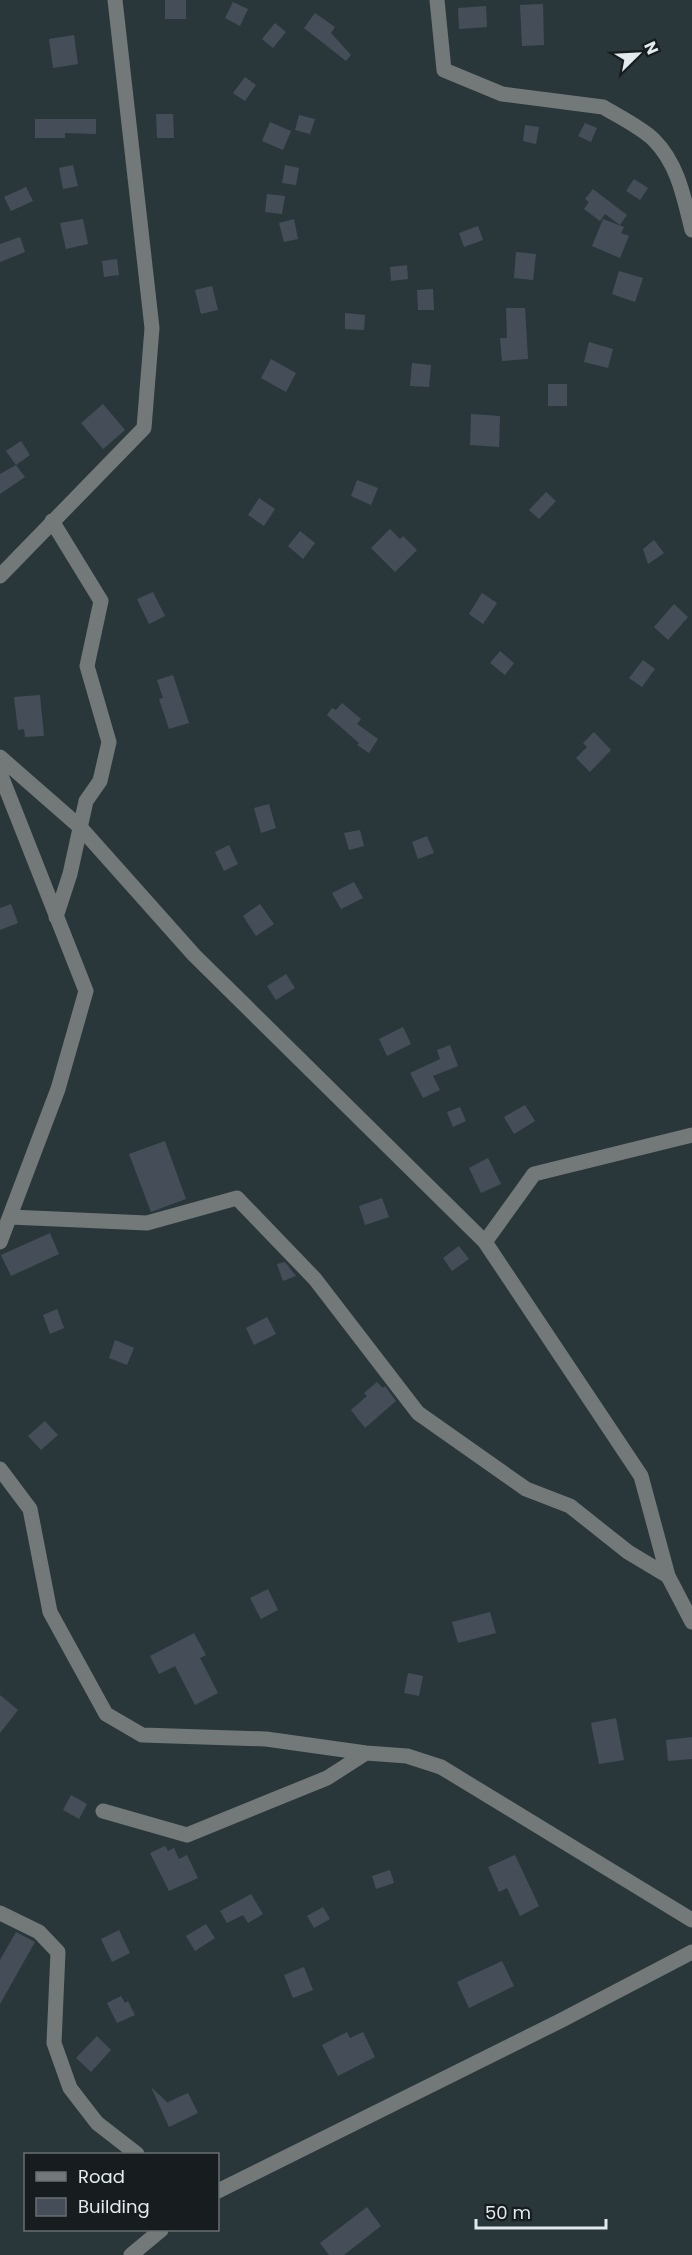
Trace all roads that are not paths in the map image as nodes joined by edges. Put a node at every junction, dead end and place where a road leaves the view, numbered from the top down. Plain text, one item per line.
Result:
1 (116, 0) edge
2 (437, 0) edge
3 (692, 230) edge
4 (52, 521) junction
5 (0, 576) edge
6 (0, 757) edge
7 (0, 772) edge
8 (80, 826) junction
9 (56, 917) junction
10 (692, 1135) edge
11 (9, 1217) junction
12 (0, 1242) edge
13 (485, 1242) junction
14 (0, 1469) edge
15 (668, 1576) junction
16 (692, 1622) edge
17 (366, 1753) junction
18 (103, 1811) dead end
19 (0, 1913) edge
20 (692, 1920) edge
21 (692, 1952) edge
22 (136, 2153) edge
23 (219, 2191) edge
24 (159, 2231) edge
25 (131, 2255) edge

1 - 4 street
2 - 3 street
4 - 5 street
4 - 8 street
6 - 8 street
7 - 9 street
8 - 9 street
8 - 13 street
9 - 11 street
10 - 13 street
11 - 12 street
11 - 15 street
13 - 15 street
14 - 17 street
15 - 16 street
17 - 18 street
17 - 20 street
19 - 22 street
21 - 23 street
24 - 25 street

